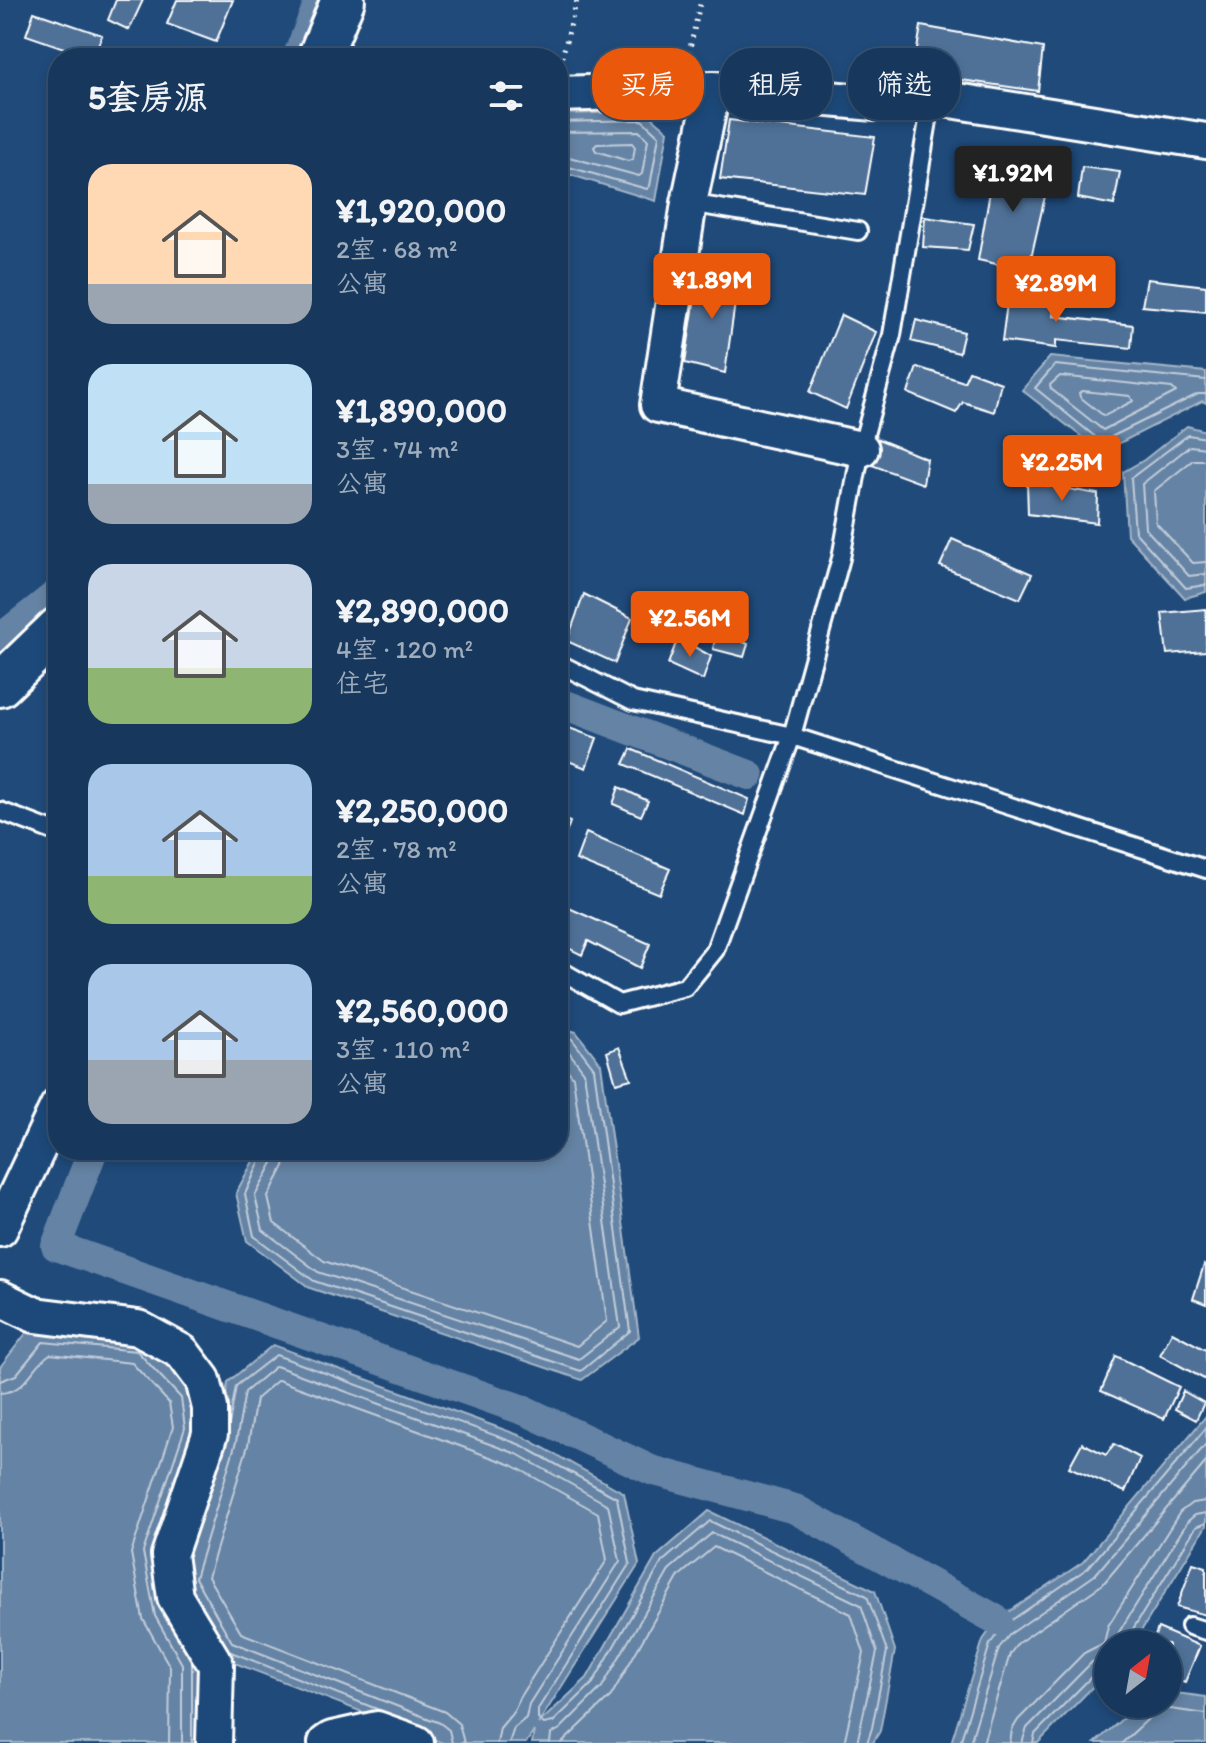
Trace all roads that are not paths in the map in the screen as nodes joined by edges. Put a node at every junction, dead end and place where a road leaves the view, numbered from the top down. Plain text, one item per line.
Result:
1 (343, 0) edge
2 (323, 48) edge
3 (704, 91) edge
4 (592, 93) edge
5 (568, 94) edge
6 (848, 101) edge
7 (960, 101) edge
8 (694, 120) edge
9 (928, 120) edge
10 (1206, 141) edge
11 (689, 203) junction
12 (858, 231) dead end
13 (861, 449) junction
14 (48, 639) edge
15 (568, 668) edge
16 (0, 685) edge
17 (792, 736) junction
18 (0, 811) edge
19 (48, 829) edge
20 (1206, 869) edge
21 (568, 975) edge
22 (48, 1127) edge
23 (0, 1229) edge
24 (0, 1298) edge
25 (214, 1743) edge
26 (326, 1743) edge
27 (416, 1743) edge

1 - 2 street
3 - 6 street
4 - 5 street
7 - 10 street
8 - 11 street
9 - 13 lane
11 - 12 lane
11 - 13 street
13 - 17 lane
14 - 16 street
15 - 17 lane
17 - 20 lane
17 - 21 lane
18 - 19 lane
22 - 23 street
24 - 25 street
26 - 27 street

